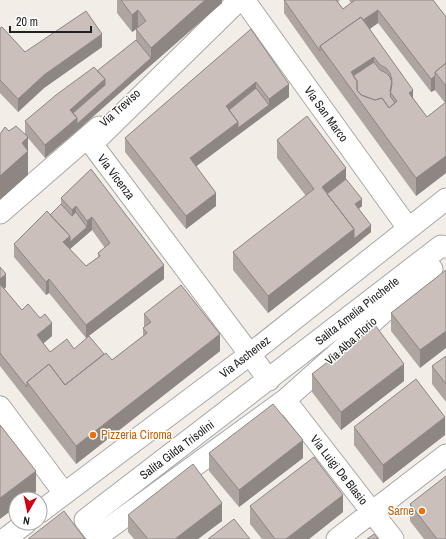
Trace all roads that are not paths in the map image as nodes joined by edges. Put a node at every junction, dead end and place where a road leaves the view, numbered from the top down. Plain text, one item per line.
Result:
1 (238, 0) edge
2 (244, 0) edge
3 (92, 144) junction
4 (446, 199) edge
5 (0, 214) edge
6 (0, 224) edge
7 (408, 228) junction
8 (446, 246) edge
9 (446, 256) edge
10 (249, 355) junction
11 (269, 380) junction
12 (285, 400) junction
13 (0, 407) edge
14 (446, 455) edge
15 (64, 493) junction
16 (48, 506) edge
17 (372, 512) junction
18 (16, 531) edge
19 (94, 532) edge
20 (5, 539) edge
21 (337, 539) edge
22 (393, 539) edge

1 - 3 street, Via Vicenza
1 - 5 street, Via Treviso
2 - 7 street, Via San Marco
3 - 6 street
3 - 10 street, Via Vicenza
4 - 7 street, Via Aschenez
7 - 10 street, Via Aschenez
8 - 11 street, Salita Amelia Pincherle
9 - 12 street, Via Alba Florio
10 - 11 street, Via Vicenza
10 - 15 street, Via Aschenez
11 - 19 street, Salita Gilda Trisolini
12 - 17 street, Via Luigi De Blasio
12 - 19 street, Via Alba Florio
13 - 15 street
14 - 17 street
15 - 16 street, Via Aschenez
17 - 21 street
17 - 22 street, Via Luigi De Blasio
18 - 20 street

